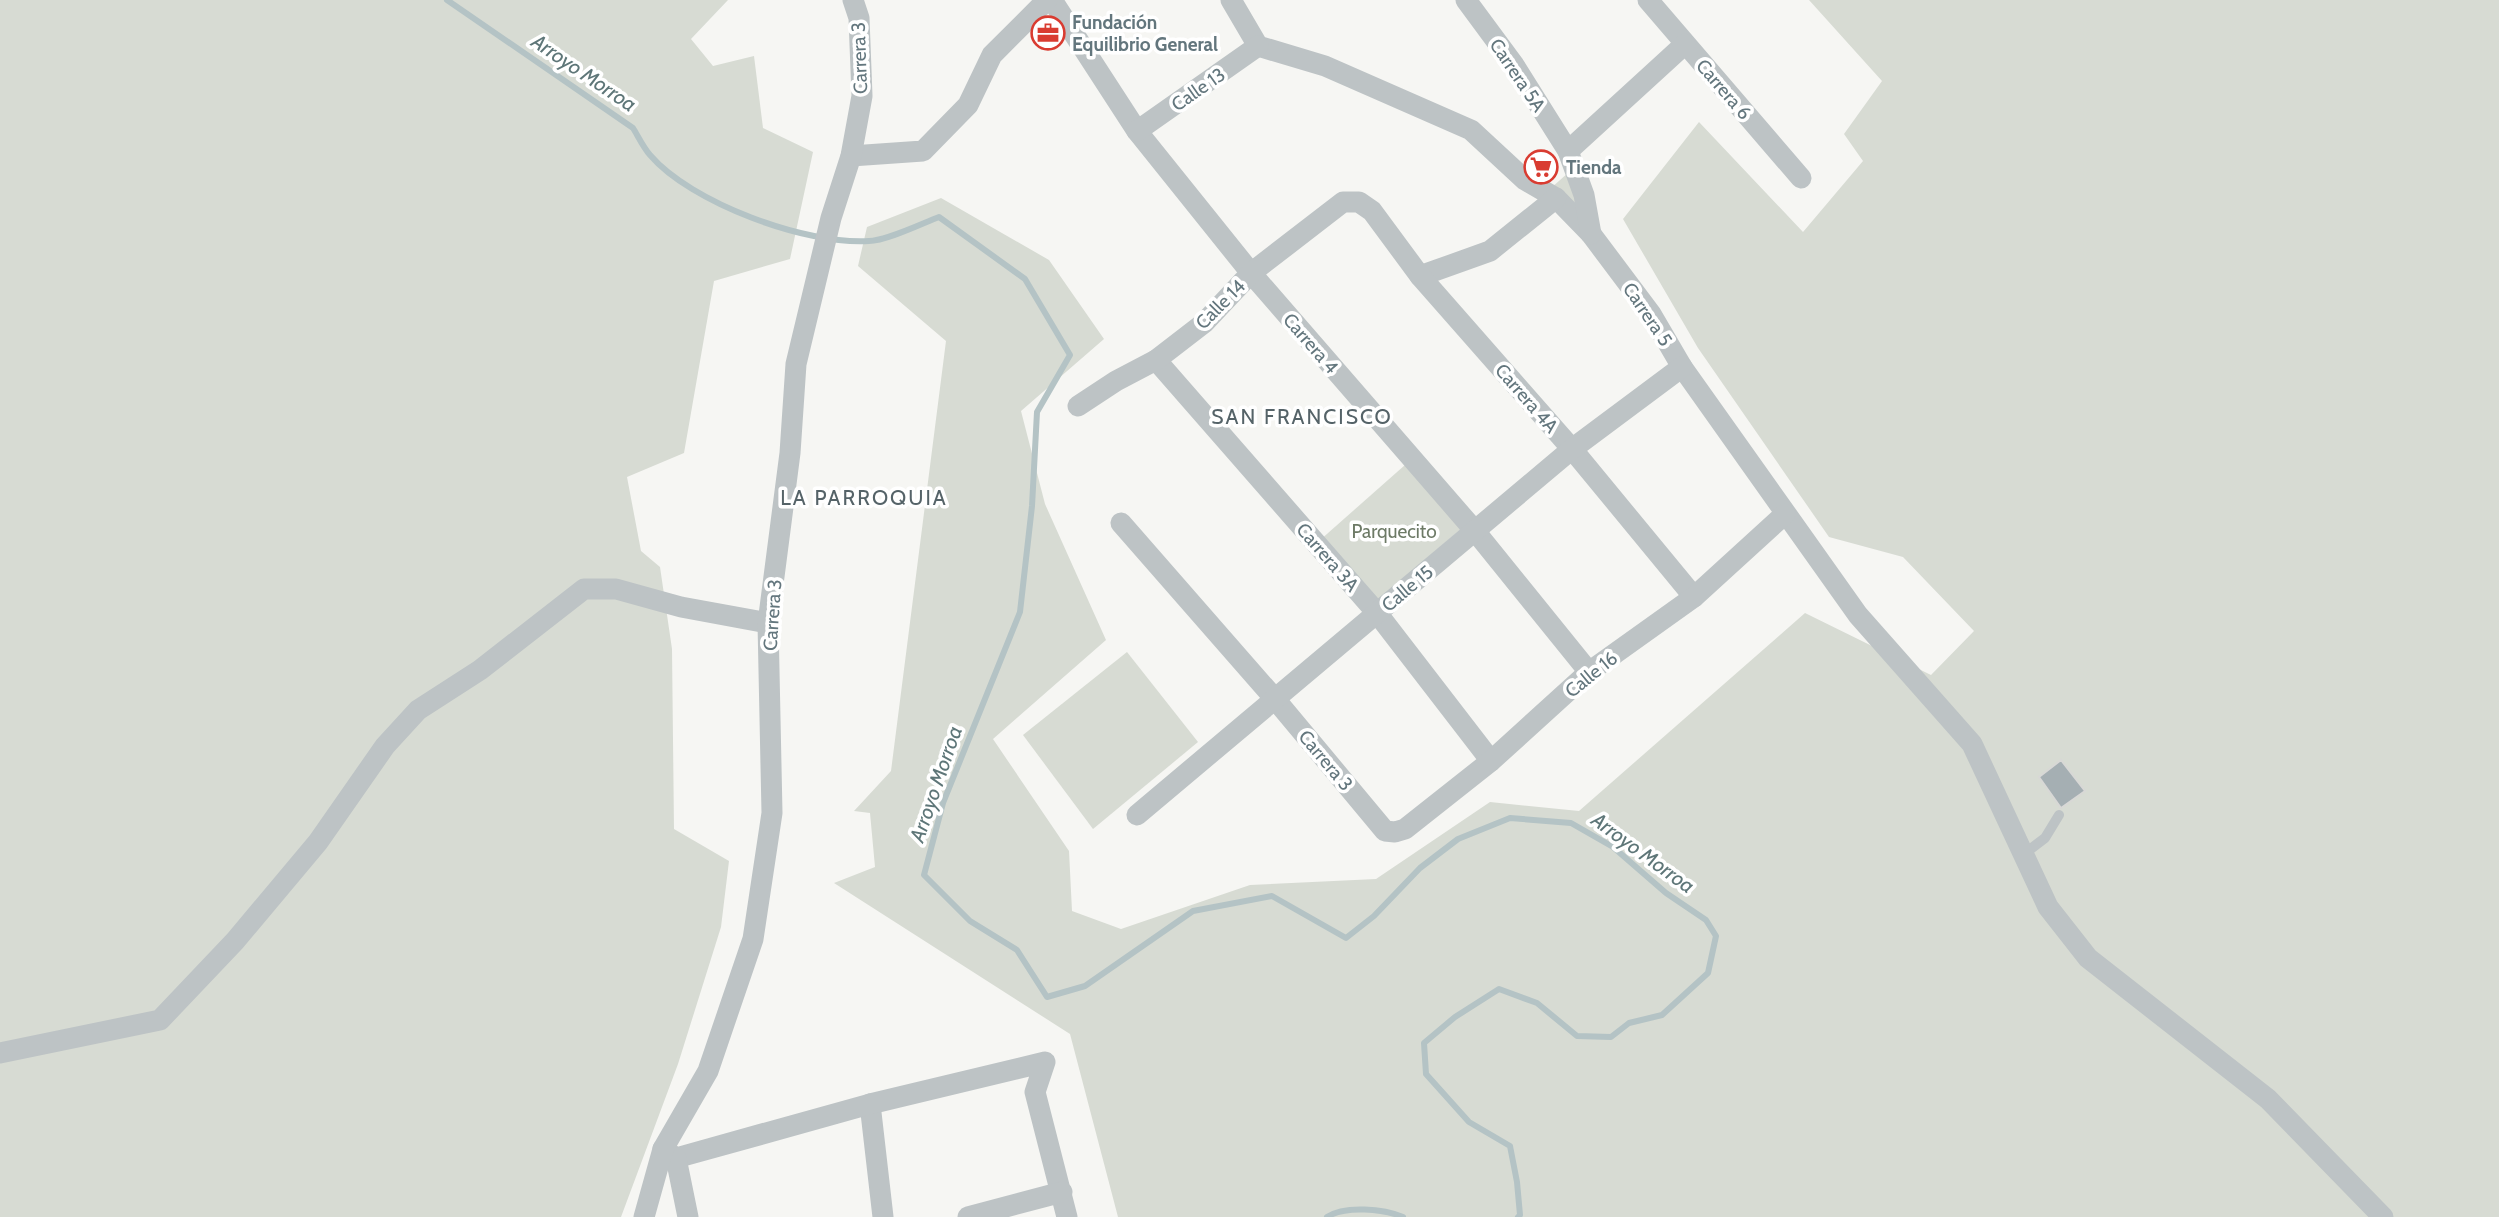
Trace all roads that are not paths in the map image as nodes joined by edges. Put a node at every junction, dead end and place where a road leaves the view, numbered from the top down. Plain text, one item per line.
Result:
1 (853, 0) edge
2 (1047, 0) edge
3 (1052, 0) edge
4 (1231, 0) edge
5 (1648, 0) edge
6 (1468, 1) edge
7 (1685, 44) junction
8 (1258, 46) junction
9 (1137, 131) junction
10 (1567, 151) junction
11 (851, 156) junction
12 (1801, 178) dead end
13 (1556, 198) junction
14 (1359, 202) joint
15 (1591, 233) junction
16 (1251, 273) junction
17 (1420, 276) junction
18 (1156, 360) junction
19 (1682, 367) junction
20 (1078, 406) dead end
21 (1572, 449) junction
22 (1785, 514) junction
23 (1121, 523) dead end
24 (1475, 531) junction
25 (1694, 597) junction
26 (1377, 613) junction
27 (768, 623) junction
28 (1589, 673) junction
29 (1275, 699) junction
30 (1490, 761) junction
31 (1137, 815) dead end
32 (2059, 815) dead end
33 (1395, 832) joint
34 (2024, 854) junction
35 (0, 1053) edge
36 (870, 1104) junction
37 (669, 1154) junction
38 (1062, 1192) junction
39 (643, 1217) edge
40 (688, 1217) edge
41 (883, 1217) edge
42 (968, 1217) edge
43 (1067, 1217) edge
44 (2383, 1217) edge

1 - 11 street, Carrera 3
2 - 11 street
3 - 9 street, Carrera 4
4 - 8 street
5 - 7 street, Carrera 6
6 - 10 street, Carrera 5A
7 - 10 street
7 - 12 street, Carrera 6
8 - 9 street, Calle 13
8 - 13 street, Carrera 5
9 - 16 street, Carrera 4
10 - 15 street, Carrera 5A
11 - 27 street, Carrera 3
13 - 15 street, Carrera 5
13 - 17 street
14 - 16 street, Calle 14
14 - 17 street, Carrera 4A
15 - 19 street, Carrera 5
16 - 18 street, Calle 14
16 - 24 street, Carrera 4
17 - 21 street, Carrera 4A
18 - 20 street, Calle 14
18 - 26 street, Carrera 3A
19 - 21 street, Calle 15
19 - 22 street, Carrera 5
21 - 24 street, Calle 15
21 - 25 street, Carrera 4A
22 - 25 street, Calle 16
22 - 34 street, Carrera 5
23 - 29 street, Carrera 3
24 - 26 street, Calle 15
24 - 28 street, Carrera 4
25 - 28 street, Calle 16
26 - 29 street, Calle 15
26 - 30 street, Carrera 3A
27 - 35 street
27 - 37 street, Carrera 3
28 - 30 street, Calle 16
29 - 31 street, Calle 15
29 - 33 street, Carrera 3
30 - 33 street, Calle 16
32 - 34 lane
34 - 44 street, Carrera 5
36 - 37 street
36 - 38 street
36 - 41 street
37 - 39 street, Carrera 3
37 - 40 street
38 - 42 street
38 - 43 street

